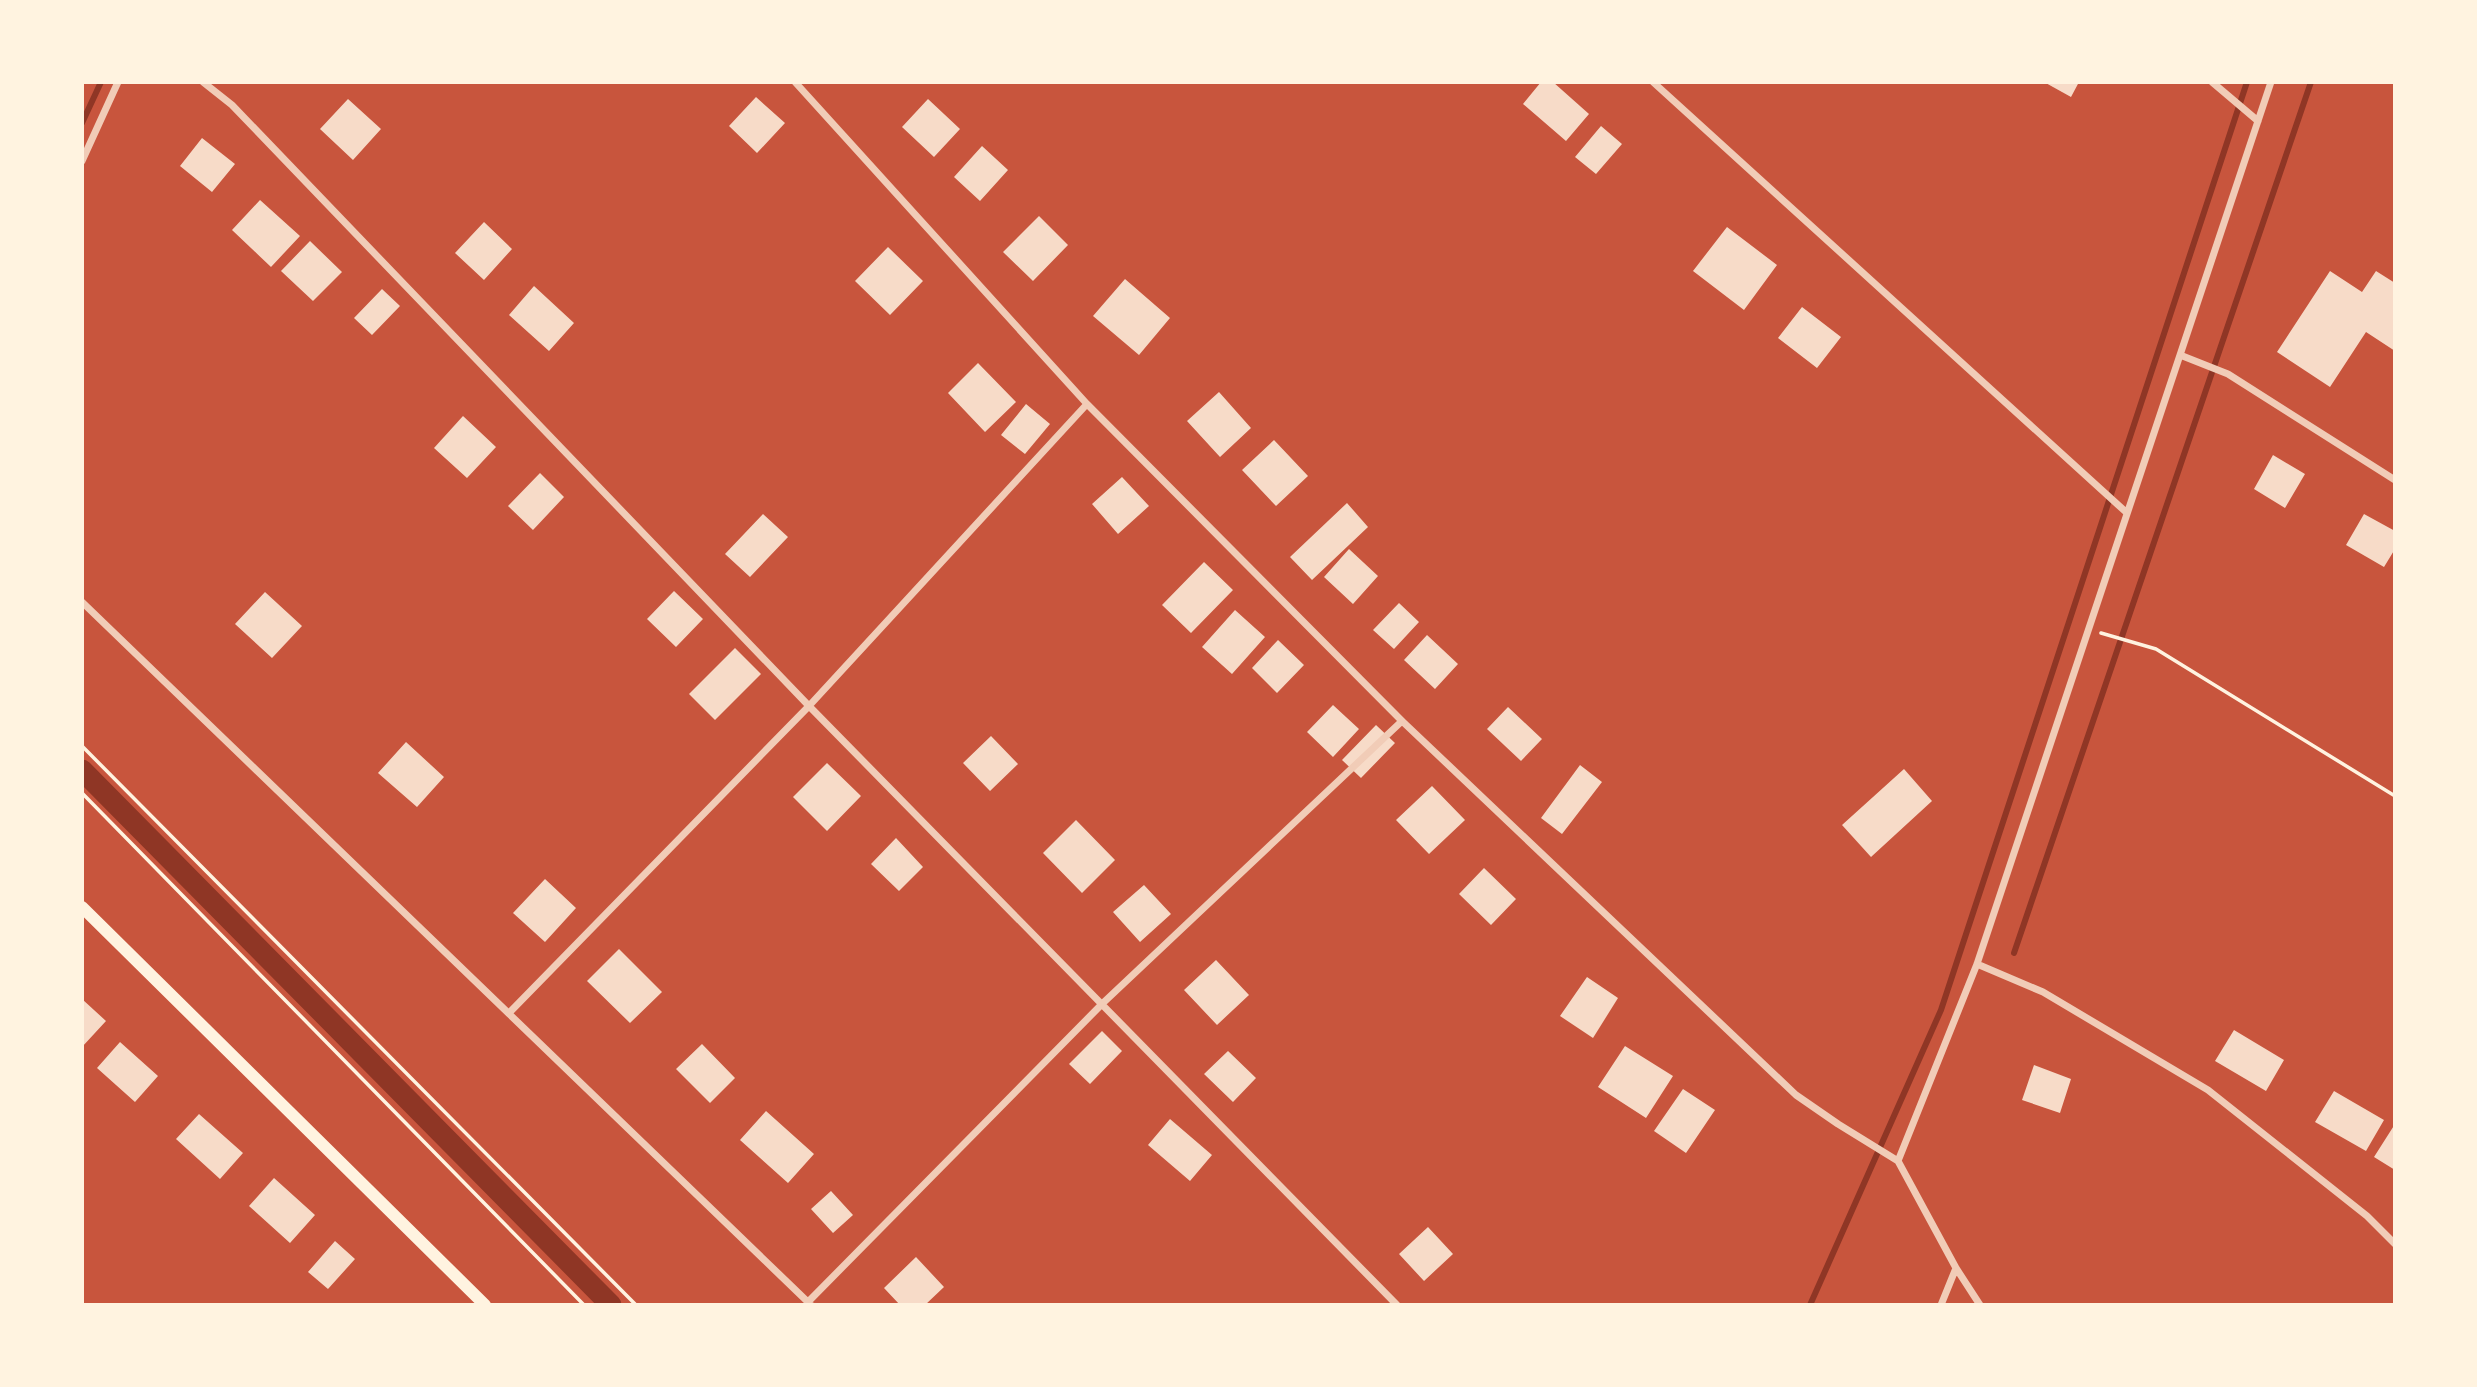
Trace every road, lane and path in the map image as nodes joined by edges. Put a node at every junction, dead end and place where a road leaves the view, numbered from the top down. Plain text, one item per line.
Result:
1 (118, 82) edge
2 (203, 82) edge
3 (795, 82) edge
4 (1653, 82) edge
5 (2212, 82) edge
6 (2271, 82) edge
7 (2258, 121) junction
8 (82, 161) edge
9 (2180, 355) junction
10 (1087, 404) junction
11 (2395, 480) edge
12 (2127, 513) junction
13 (82, 602) edge
14 (2089, 630) junction
15 (809, 706) junction
16 (1402, 721) junction
17 (82, 746) edge
18 (82, 793) edge
19 (2395, 796) edge
20 (82, 907) edge
21 (1977, 964) junction
22 (1103, 1003) junction
23 (509, 1013) junction
24 (1899, 1161) junction
25 (2395, 1244) edge
26 (1956, 1268) junction
27 (809, 1303) edge
28 (485, 1305) edge
29 (584, 1305) edge
30 (636, 1305) edge
31 (1397, 1305) edge
32 (1941, 1305) edge
33 (1980, 1305) edge

1 - 8 street
2 - 15 street
3 - 10 street
4 - 12 street
5 - 7 street
6 - 7 street
7 - 9 street
9 - 11 street
9 - 12 street
10 - 15 street
10 - 16 street
12 - 14 street
13 - 23 street
14 - 19 path
14 - 21 street
15 - 22 street
15 - 23 street
16 - 22 street
16 - 24 street
17 - 30 path
18 - 29 path
20 - 28 main road
21 - 24 street
21 - 25 street
22 - 27 street
22 - 31 street
23 - 27 street
24 - 26 street
26 - 32 street
26 - 33 street

